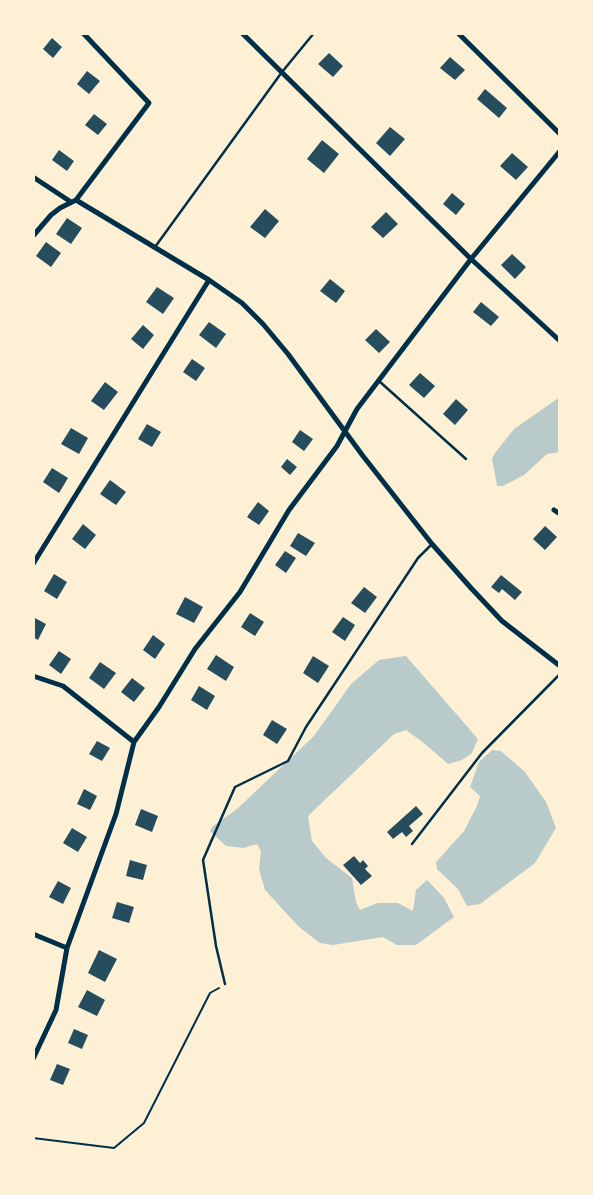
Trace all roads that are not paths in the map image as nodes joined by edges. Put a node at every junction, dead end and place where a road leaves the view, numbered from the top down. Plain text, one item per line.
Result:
1 (83, 33) edge
2 (242, 33) edge
3 (314, 33) edge
4 (458, 33) edge
5 (282, 72) junction
6 (560, 134) edge
7 (560, 151) edge
8 (33, 177) edge
9 (73, 201) junction
10 (33, 236) edge
11 (155, 247) junction
12 (471, 259) junction
13 (209, 280) junction
14 (560, 341) edge
15 (379, 381) junction
16 (345, 431) junction
17 (466, 459) dead end
18 (554, 510) dead end
19 (560, 514) edge
20 (432, 544) junction
21 (33, 564) edge
22 (560, 666) edge
23 (560, 674) edge
24 (33, 676) edge
25 (134, 742) junction
26 (412, 844) dead end
27 (33, 934) edge
28 (66, 948) junction
29 (225, 984) road end
30 (33, 1059) edge

1 - 9 street
2 - 5 street
3 - 5 lane
4 - 6 street
5 - 11 lane
5 - 12 street
7 - 12 street
8 - 9 street
9 - 10 street
9 - 11 street
11 - 13 street
12 - 14 street
12 - 15 street
13 - 16 street
13 - 21 street
15 - 16 street
15 - 17 lane
16 - 20 street
16 - 25 street
18 - 19 street
20 - 22 street
20 - 29 lane
23 - 26 lane
24 - 25 street
25 - 28 street
27 - 28 street
28 - 30 street

